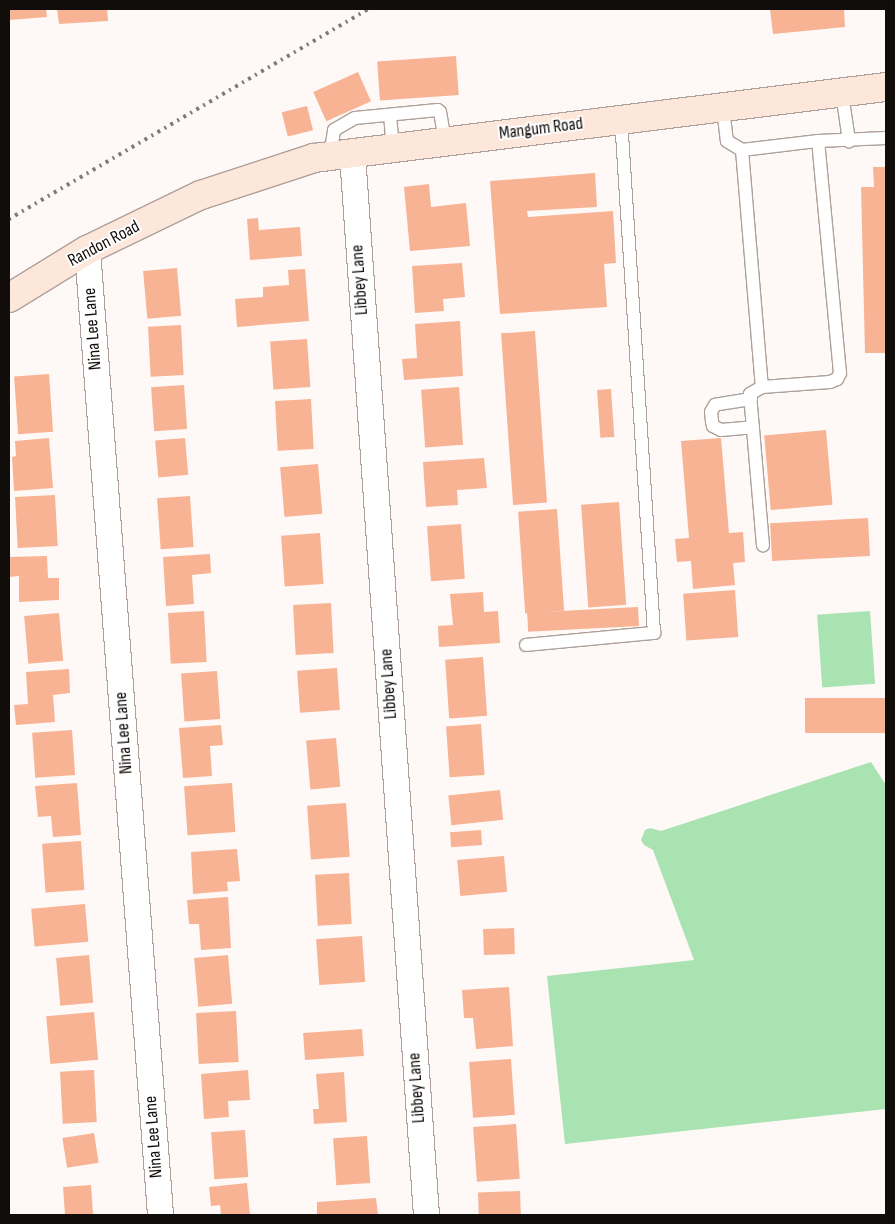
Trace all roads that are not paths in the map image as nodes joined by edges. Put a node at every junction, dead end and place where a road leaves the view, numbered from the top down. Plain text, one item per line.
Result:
1 (886, 87) edge
2 (842, 93) junction
3 (723, 109) junction
4 (390, 115) junction
5 (621, 118) junction
6 (886, 138) edge
7 (849, 140) junction
8 (445, 141) junction
9 (818, 141) junction
10 (393, 148) junction
11 (742, 150) junction
12 (341, 155) junction
13 (201, 195) joint
14 (87, 250) junction
15 (9, 298) edge
16 (762, 387) junction
17 (751, 400) junction
18 (753, 427) junction
19 (763, 545) dead end
20 (526, 645) dead end
21 (160, 1215) edge
22 (426, 1215) edge

1 - 2 street, Mangum Road
2 - 3 street, Mangum Road
2 - 7 lane
3 - 5 street, Mangum Road
3 - 11 lane
4 - 8 lane
4 - 10 lane
4 - 12 lane
5 - 8 street, Mangum Road
5 - 20 lane
6 - 7 lane
7 - 9 lane
8 - 10 street, Mangum Road
9 - 11 lane
9 - 16 lane
10 - 12 street, Mangum Road
11 - 16 lane
12 - 13 street, Mangum Road
12 - 22 street, Libbey Lane
13 - 14 street, Randon Road
14 - 15 street, Randon Road
14 - 21 street, Nina Lee Lane
16 - 17 lane
17 - 18 lane
17 - 18 lane
18 - 19 lane

